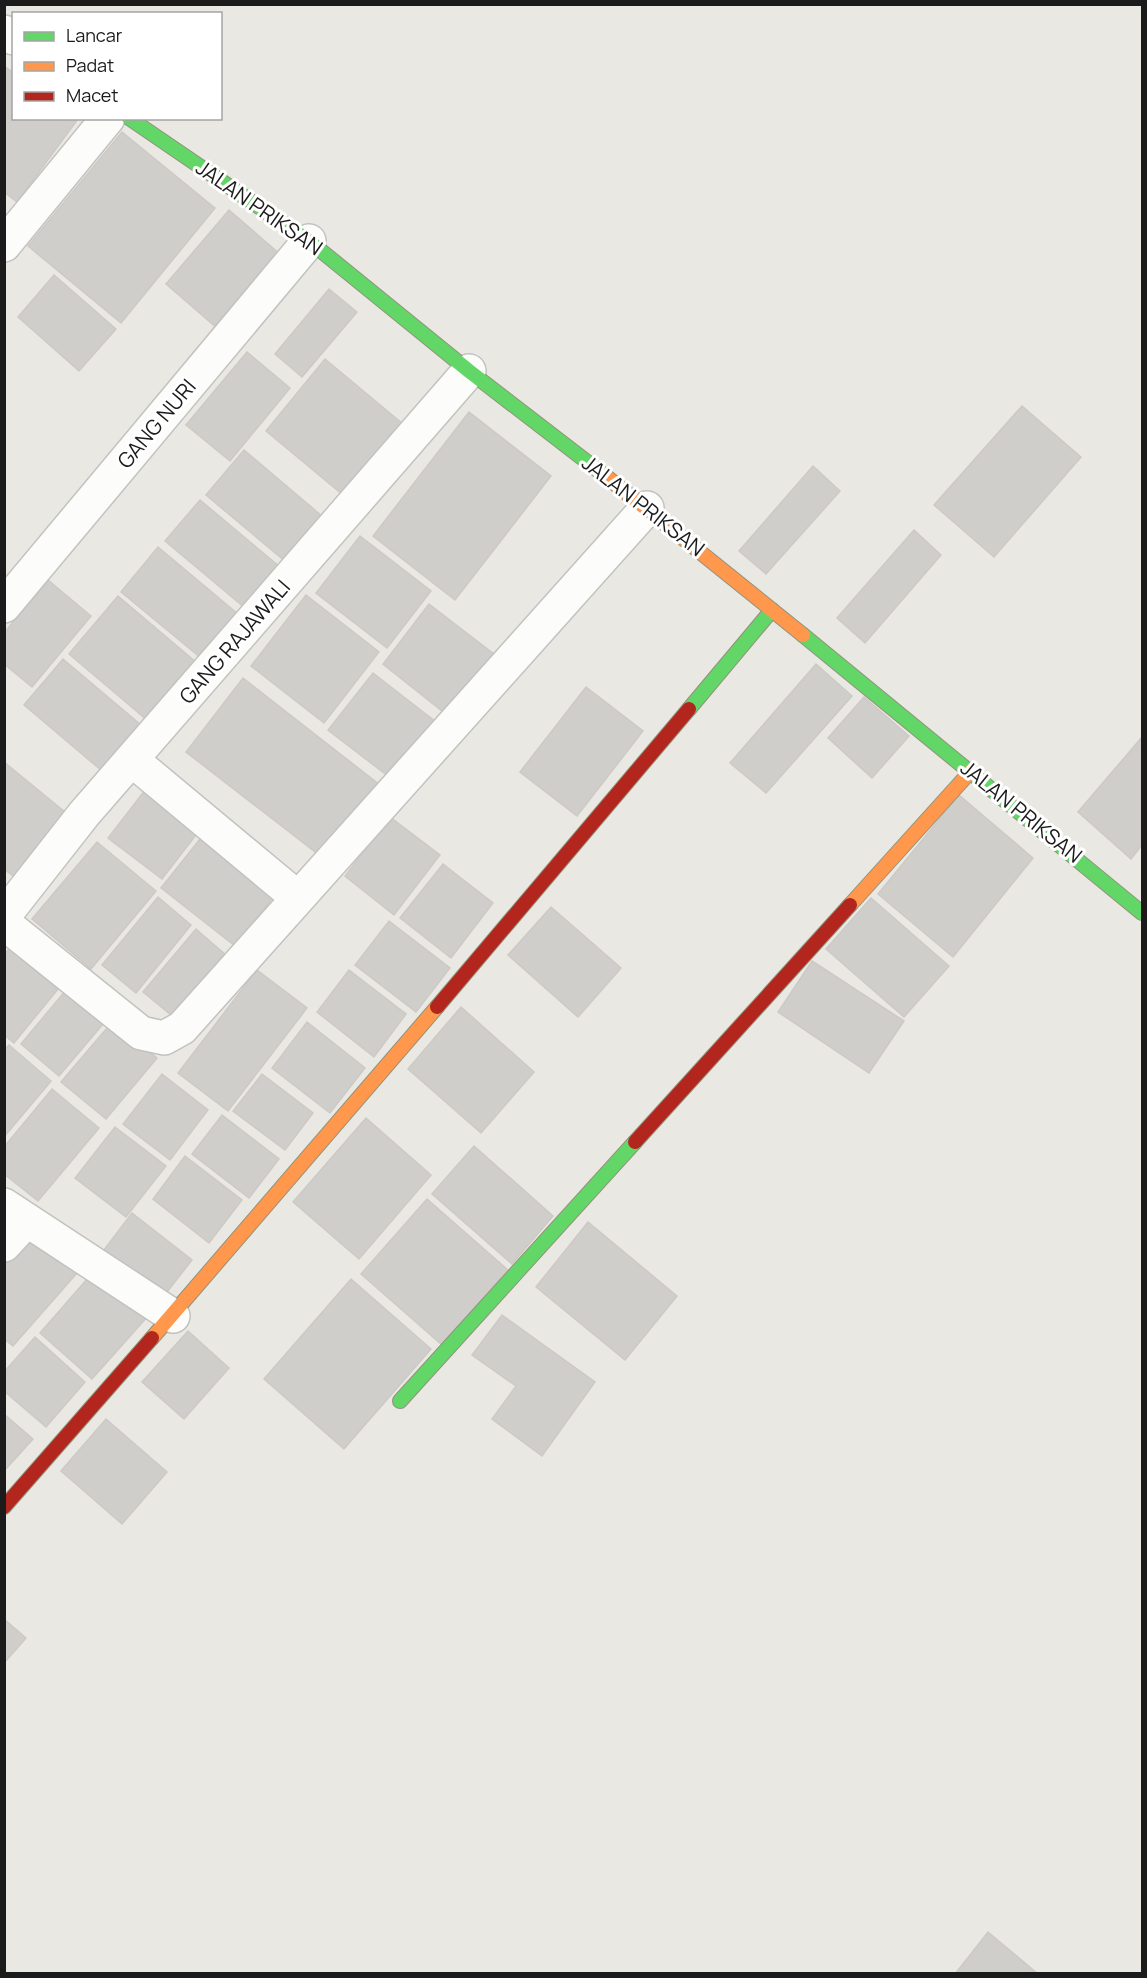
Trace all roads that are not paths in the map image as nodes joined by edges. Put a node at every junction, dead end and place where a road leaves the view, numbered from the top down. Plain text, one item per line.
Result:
1 (106, 120) edge
2 (132, 120) edge
3 (309, 241) junction
4 (4, 245) edge
5 (469, 371) junction
6 (647, 508) junction
7 (4, 606) edge
8 (772, 610) junction
9 (132, 760) junction
10 (971, 771) junction
11 (298, 898) junction
12 (1143, 913) edge
13 (4, 916) edge
14 (4, 923) edge
15 (16, 1212) edge
16 (4, 1245) edge
17 (173, 1316) junction
18 (400, 1401) dead end
19 (4, 1507) edge

1 - 4 street
2 - 3 street, JALAN PRIKSAN
3 - 5 street, JALAN PRIKSAN
3 - 7 street, GANG NURI
5 - 6 street, JALAN PRIKSAN
5 - 9 street, GANG RAJAWALI
6 - 8 street, JALAN PRIKSAN
6 - 11 street
8 - 10 street, JALAN PRIKSAN
8 - 17 street
9 - 11 street
9 - 13 street, GANG RAJAWALI
10 - 12 street, JALAN PRIKSAN
10 - 18 street
11 - 14 street
15 - 16 street
15 - 17 street
17 - 19 street

